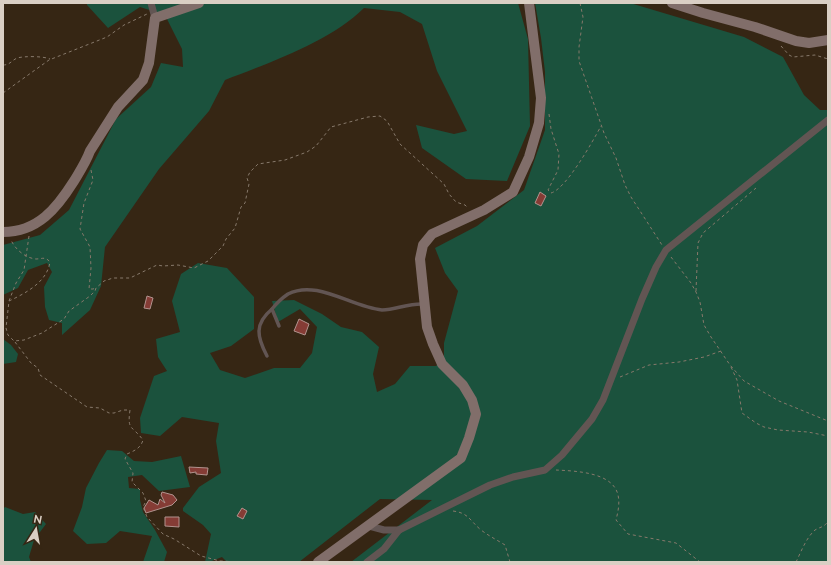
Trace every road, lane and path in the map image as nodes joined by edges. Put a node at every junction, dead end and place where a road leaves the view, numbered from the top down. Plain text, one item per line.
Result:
1 (151, 3) edge
2 (199, 3) edge
3 (529, 3) edge
4 (580, 3) edge
5 (672, 3) edge
6 (154, 15) junction
7 (779, 36) junction
8 (828, 40) edge
9 (50, 59) junction
10 (828, 59) edge
11 (3, 65) edge
12 (3, 93) edge
13 (540, 106) junction
14 (828, 120) edge
15 (602, 126) junction
16 (87, 158) junction
17 (756, 187) dead end
18 (473, 215) junction
19 (34, 224) junction
20 (7, 232) edge
21 (666, 250) junction
22 (25, 256) junction
23 (96, 288) junction
24 (696, 292) junction
25 (9, 301) junction
26 (425, 304) junction
27 (272, 309) junction
28 (279, 326) dead end
29 (14, 341) junction
30 (721, 351) junction
31 (267, 356) dead end
32 (730, 364) junction
33 (612, 378) junction
34 (828, 421) edge
35 (828, 436) edge
36 (545, 470) junction
37 (441, 509) junction
38 (828, 521) edge
39 (369, 526) junction
40 (399, 530) junction
41 (239, 562) edge
42 (318, 562) edge
43 (367, 562) edge
44 (510, 562) edge
45 (700, 562) edge
46 (796, 562) edge

1 - 6 street
2 - 6 street
3 - 13 street
4 - 15 path
5 - 7 street
6 - 9 path
6 - 16 street
7 - 8 street
7 - 10 path
9 - 11 path
9 - 12 path
13 - 15 path
13 - 18 street
14 - 21 street
15 - 21 path
16 - 19 street
16 - 23 path
17 - 24 path
18 - 23 path
18 - 26 street
19 - 20 street
19 - 22 path
20 - 22 path
21 - 24 path
21 - 33 street
22 - 25 path
22 - 25 path
23 - 29 path
24 - 30 path
25 - 29 path
26 - 27 lane
26 - 39 street
27 - 28 lane
27 - 31 lane
29 - 41 path
30 - 32 path
30 - 33 path
32 - 34 path
32 - 35 path
33 - 36 street
36 - 37 street
36 - 45 path
37 - 40 street
37 - 44 path
38 - 46 path
39 - 40 street
39 - 42 street
40 - 43 street

